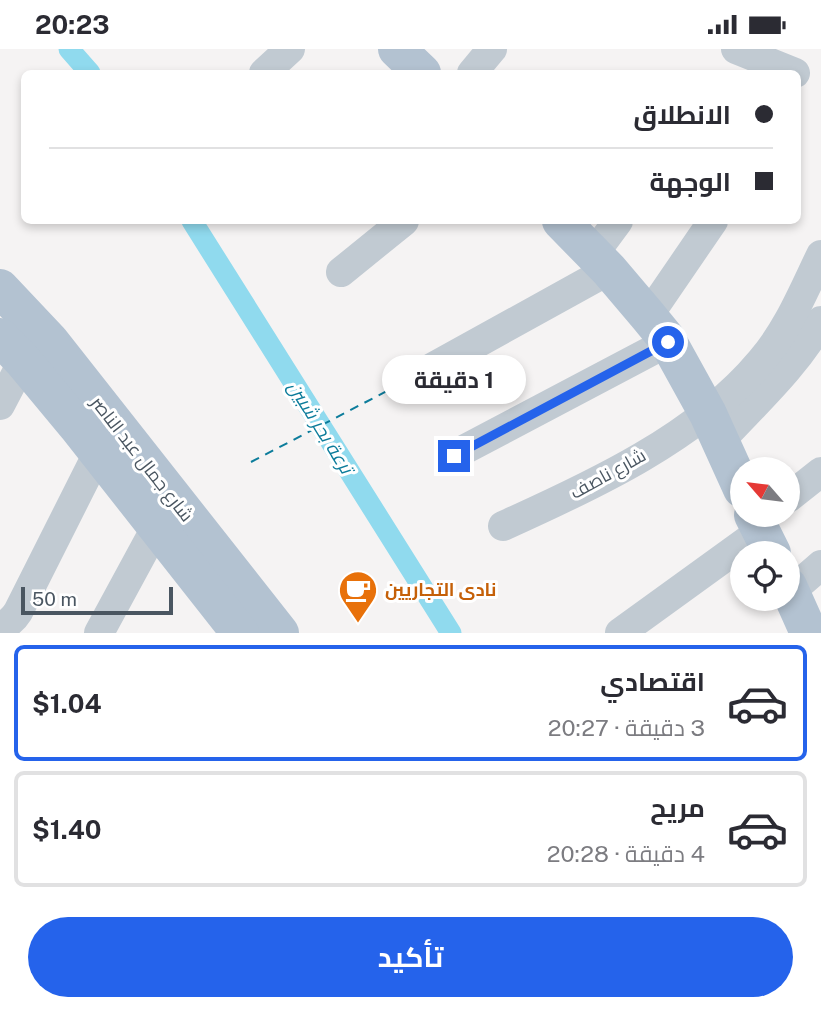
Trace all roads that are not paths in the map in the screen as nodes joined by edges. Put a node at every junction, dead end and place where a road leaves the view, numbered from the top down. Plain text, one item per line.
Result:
1 (290, 49) edge
2 (492, 49) edge
3 (734, 58) edge
4 (267, 70) edge
5 (474, 70) edge
6 (781, 70) edge
7 (801, 76) edge
8 (821, 84) edge
9 (400, 224) edge
10 (564, 224) edge
11 (617, 224) edge
12 (711, 224) edge
13 (821, 255) edge
14 (601, 262) junction
15 (341, 272) dead end
16 (0, 288) edge
17 (821, 321) edge
18 (658, 329) junction
19 (12, 349) edge
20 (421, 374) dead end
21 (9, 406) edge
22 (714, 427) junction
23 (97, 453) junction
24 (454, 456) dead end
25 (730, 461) edge
26 (821, 472) edge
27 (800, 489) edge
28 (156, 526) junction
29 (503, 526) dead end
30 (751, 527) edge
31 (821, 565) edge
32 (800, 581) edge
33 (799, 611) edge
34 (0, 627) edge
35 (238, 632) edge
36 (99, 633) edge
37 (280, 633) edge
38 (620, 633) edge
39 (809, 633) edge

1 - 4 street
2 - 5 street
3 - 6 street
7 - 8 street
9 - 15 street
10 - 14 main road
11 - 14 street
12 - 18 street
13 - 22 street
14 - 18 main road
14 - 20 street
16 - 37 main road, شارع جمال عبد الناصر
17 - 22 street
18 - 22 main road
18 - 24 street
19 - 21 street
19 - 23 main road, شارع جمال عبد الناصر
22 - 25 main road
22 - 29 street, شارع ناصف
23 - 28 main road, شارع جمال عبد الناصر
23 - 34 street
26 - 27 street
28 - 35 main road, شارع جمال عبد الناصر
28 - 36 street
30 - 38 street
31 - 32 street
33 - 39 main road

